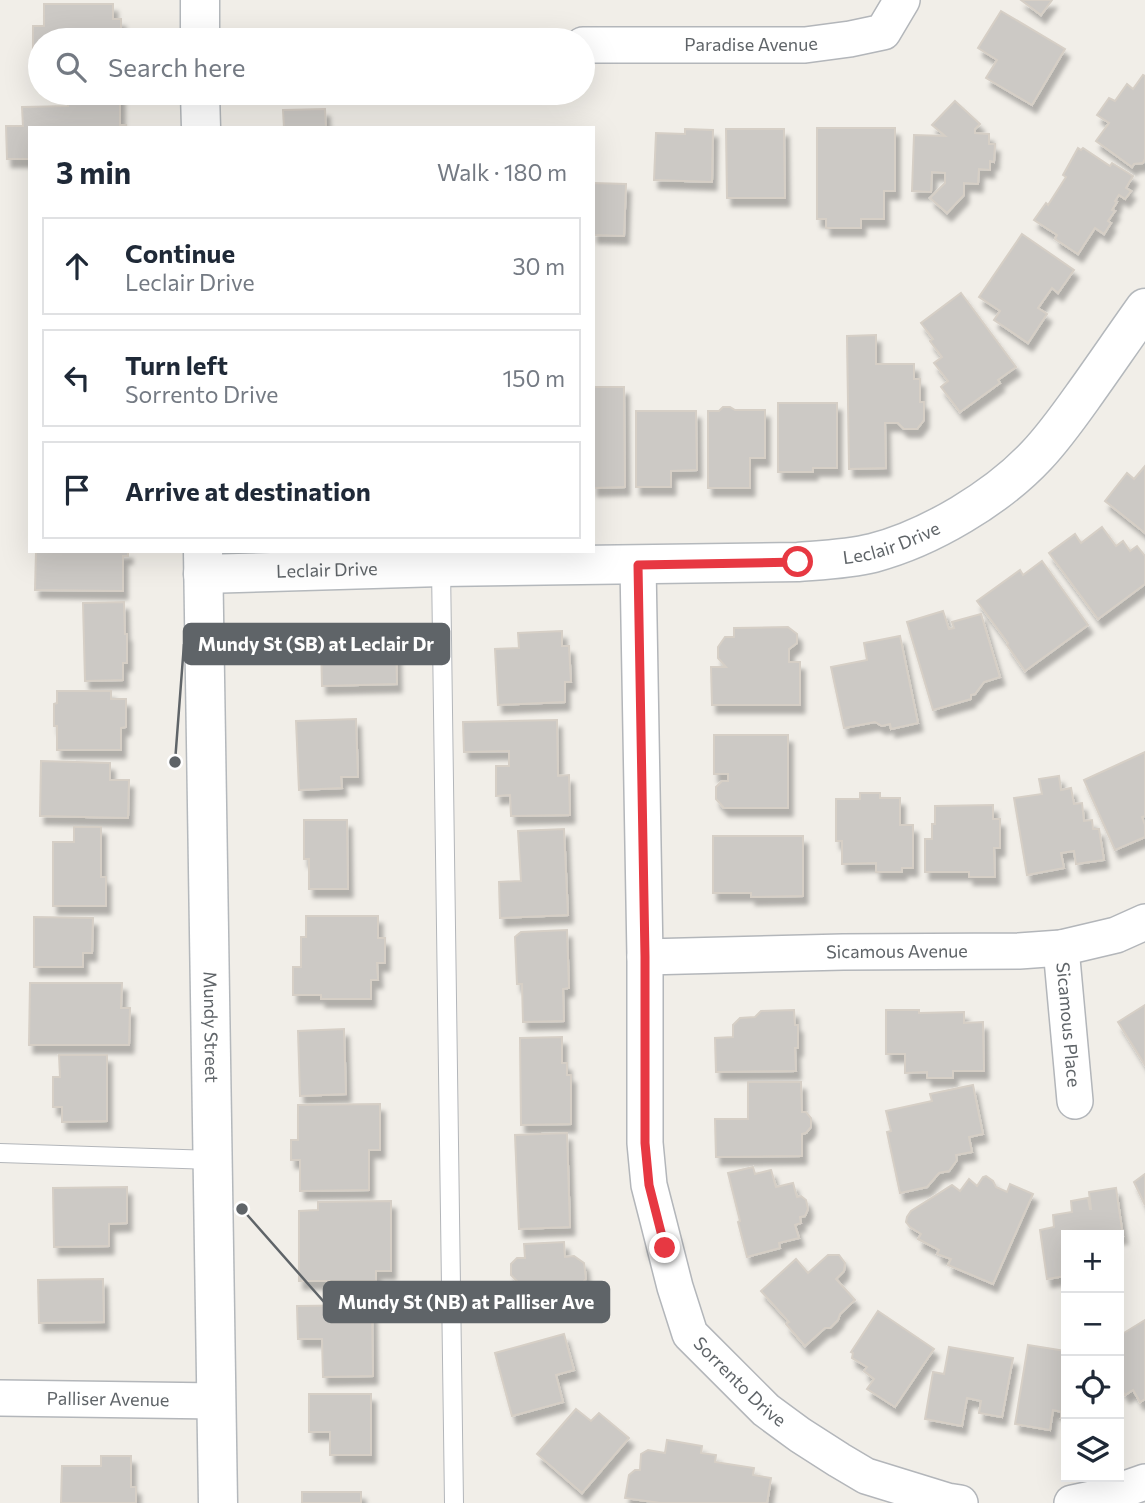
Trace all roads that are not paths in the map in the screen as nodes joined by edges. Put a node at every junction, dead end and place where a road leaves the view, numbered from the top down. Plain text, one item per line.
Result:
1 (200, 0) edge
2 (902, 0) edge
3 (200, 28) edge
4 (595, 45) edge
5 (200, 105) edge
6 (201, 126) edge
7 (1145, 308) edge
8 (547, 558) edge
9 (203, 563) edge
10 (638, 565) junction
11 (441, 567) junction
12 (1145, 922) edge
13 (1062, 948) junction
14 (645, 957) junction
15 (1075, 1101) dead end
16 (0, 1153) edge
17 (213, 1160) junction
18 (0, 1398) edge
19 (217, 1401) junction
20 (1145, 1482) edge
21 (218, 1503) edge
22 (454, 1503) edge
23 (960, 1503) edge
24 (1072, 1503) edge

1 - 3 street
2 - 4 street, Paradise Avenue
5 - 6 street
7 - 10 street, Leclair Drive
8 - 10 street, Leclair Drive
8 - 11 street, Leclair Drive
9 - 11 street, Leclair Drive
9 - 17 street, Mundy Street
10 - 14 street, Sorrento Drive
11 - 22 lane
12 - 13 street, Sicamous Avenue
13 - 14 street, Sicamous Avenue
13 - 15 street, Sicamous Place
14 - 23 street, Sorrento Drive
16 - 17 lane
17 - 19 street, Mundy Street
18 - 19 street, Palliser Avenue
19 - 21 street, Mundy Street
20 - 24 street

